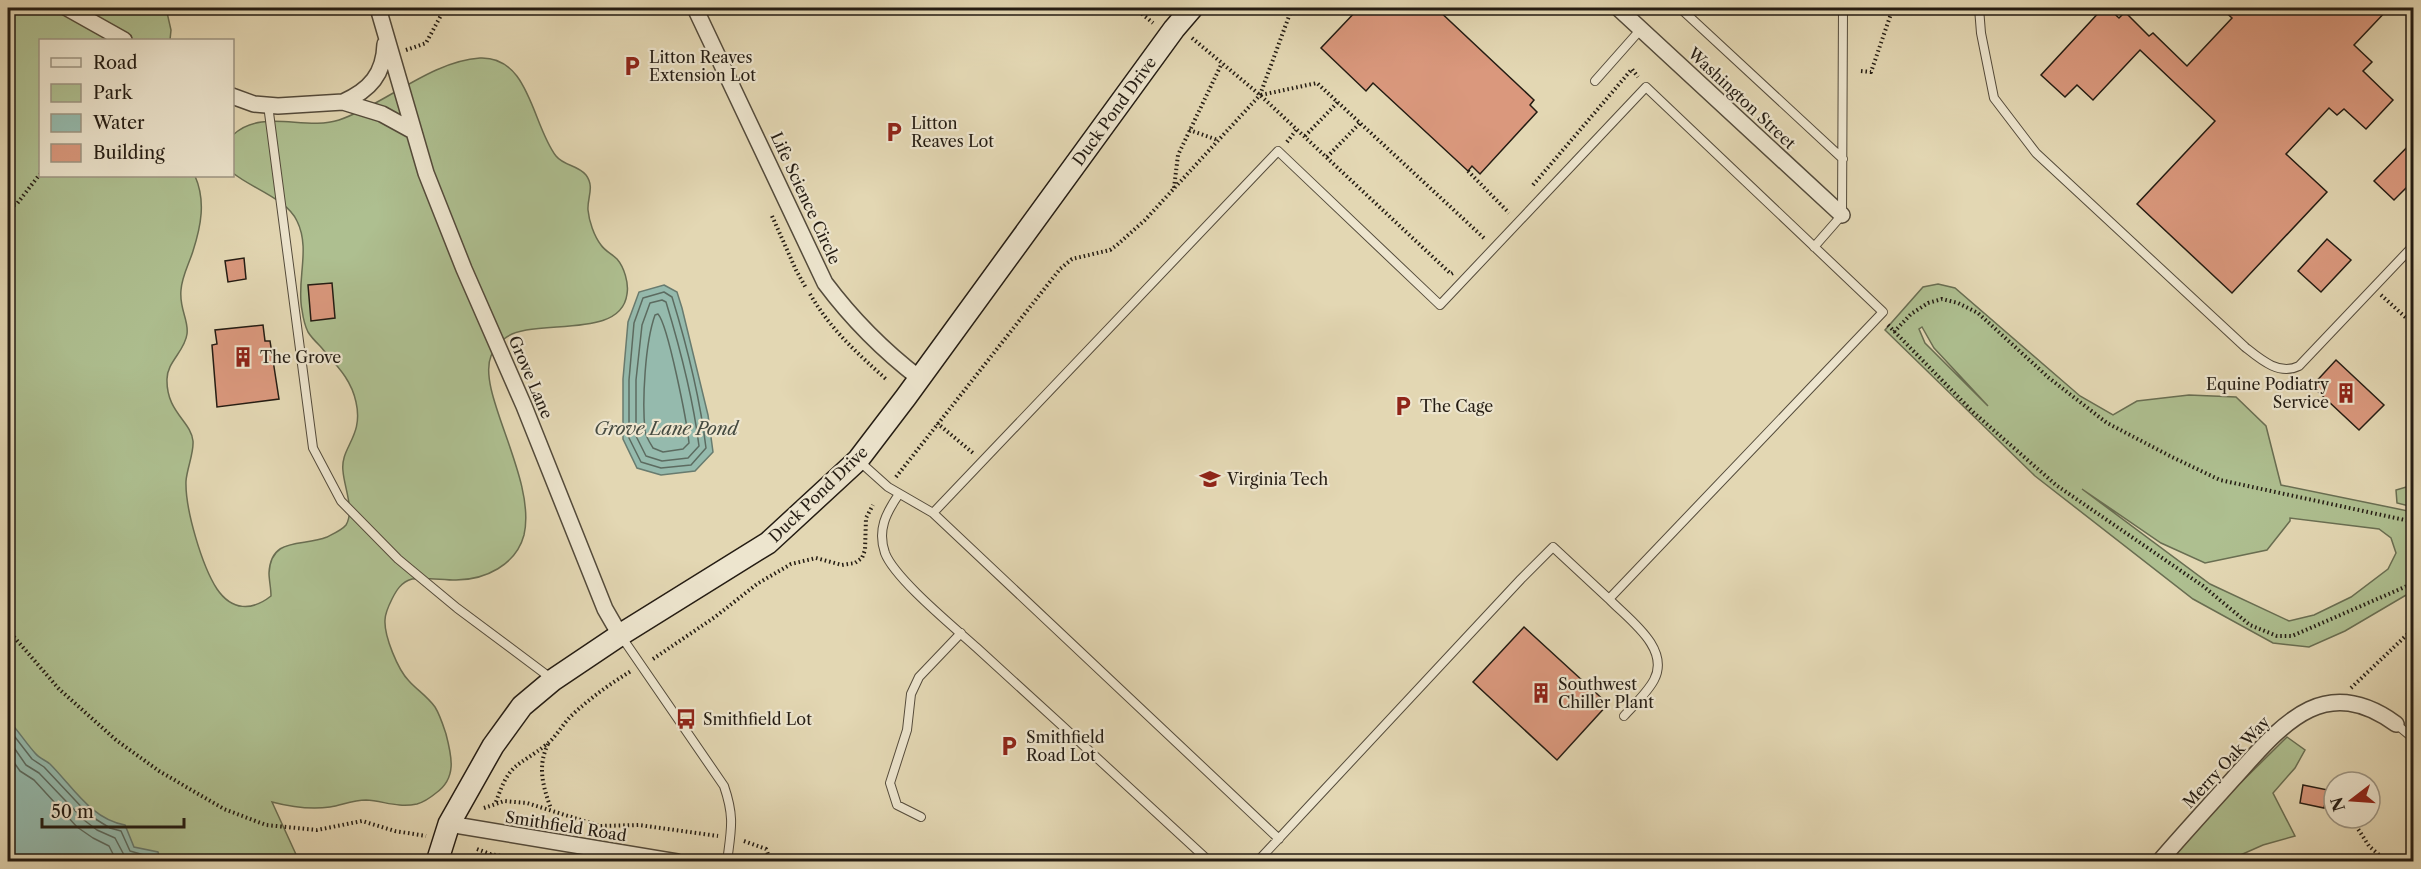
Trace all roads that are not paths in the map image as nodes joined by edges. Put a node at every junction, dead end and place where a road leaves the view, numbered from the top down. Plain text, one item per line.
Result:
1 (67, 8) edge
2 (378, 8) edge
3 (695, 8) edge
4 (1192, 8) edge
5 (1618, 8) edge
6 (1680, 8) edge
7 (1843, 8) edge
8 (1979, 8) edge
9 (1641, 29) junction
10 (385, 32) junction
11 (122, 39) edge
12 (1594, 81) dead end
13 (234, 97) edge
14 (343, 102) junction
15 (268, 105) junction
16 (412, 131) junction
17 (1843, 159) junction
18 (1842, 216) junction
19 (2414, 245) edge
20 (1814, 247) junction
21 (919, 378) junction
22 (858, 460) junction
23 (899, 494) junction
24 (933, 513) junction
25 (1609, 599) junction
26 (961, 633) junction
27 (620, 635) junction
28 (553, 680) junction
29 (1623, 716) dead end
30 (2396, 724) joint
31 (2414, 739) edge
32 (921, 817) dead end
33 (449, 824) junction
34 (1279, 839) junction
35 (437, 861) edge
36 (677, 861) edge
37 (727, 861) edge
38 (1210, 861) edge
39 (1257, 861) edge
40 (2159, 861) edge

1 - 11 street
2 - 10 street, Grove Lane
3 - 21 street, Life Science Circle
4 - 21 street, Duck Pond Drive
5 - 9 street, Washington Street
6 - 17 lane
7 - 17 lane
8 - 19 lane
9 - 12 lane
9 - 18 street, Washington Street
10 - 14 street
10 - 16 street, Grove Lane
13 - 15 street
14 - 15 street
14 - 16 street
15 - 28 lane
16 - 27 street, Grove Lane
17 - 18 lane
18 - 20 lane
20 - 24 lane
20 - 25 lane
21 - 22 street, Duck Pond Drive
22 - 23 lane
22 - 27 street, Duck Pond Drive
23 - 24 lane
23 - 26 lane
24 - 34 lane
25 - 29 lane
25 - 34 lane
26 - 32 lane
26 - 38 lane
27 - 28 street, Duck Pond Drive
27 - 37 lane
28 - 33 street, Duck Pond Drive
30 - 31 lane
30 - 40 street, Merry Oak Way
33 - 35 street, Duck Pond Drive
33 - 36 street, Smithfield Road
34 - 39 lane

